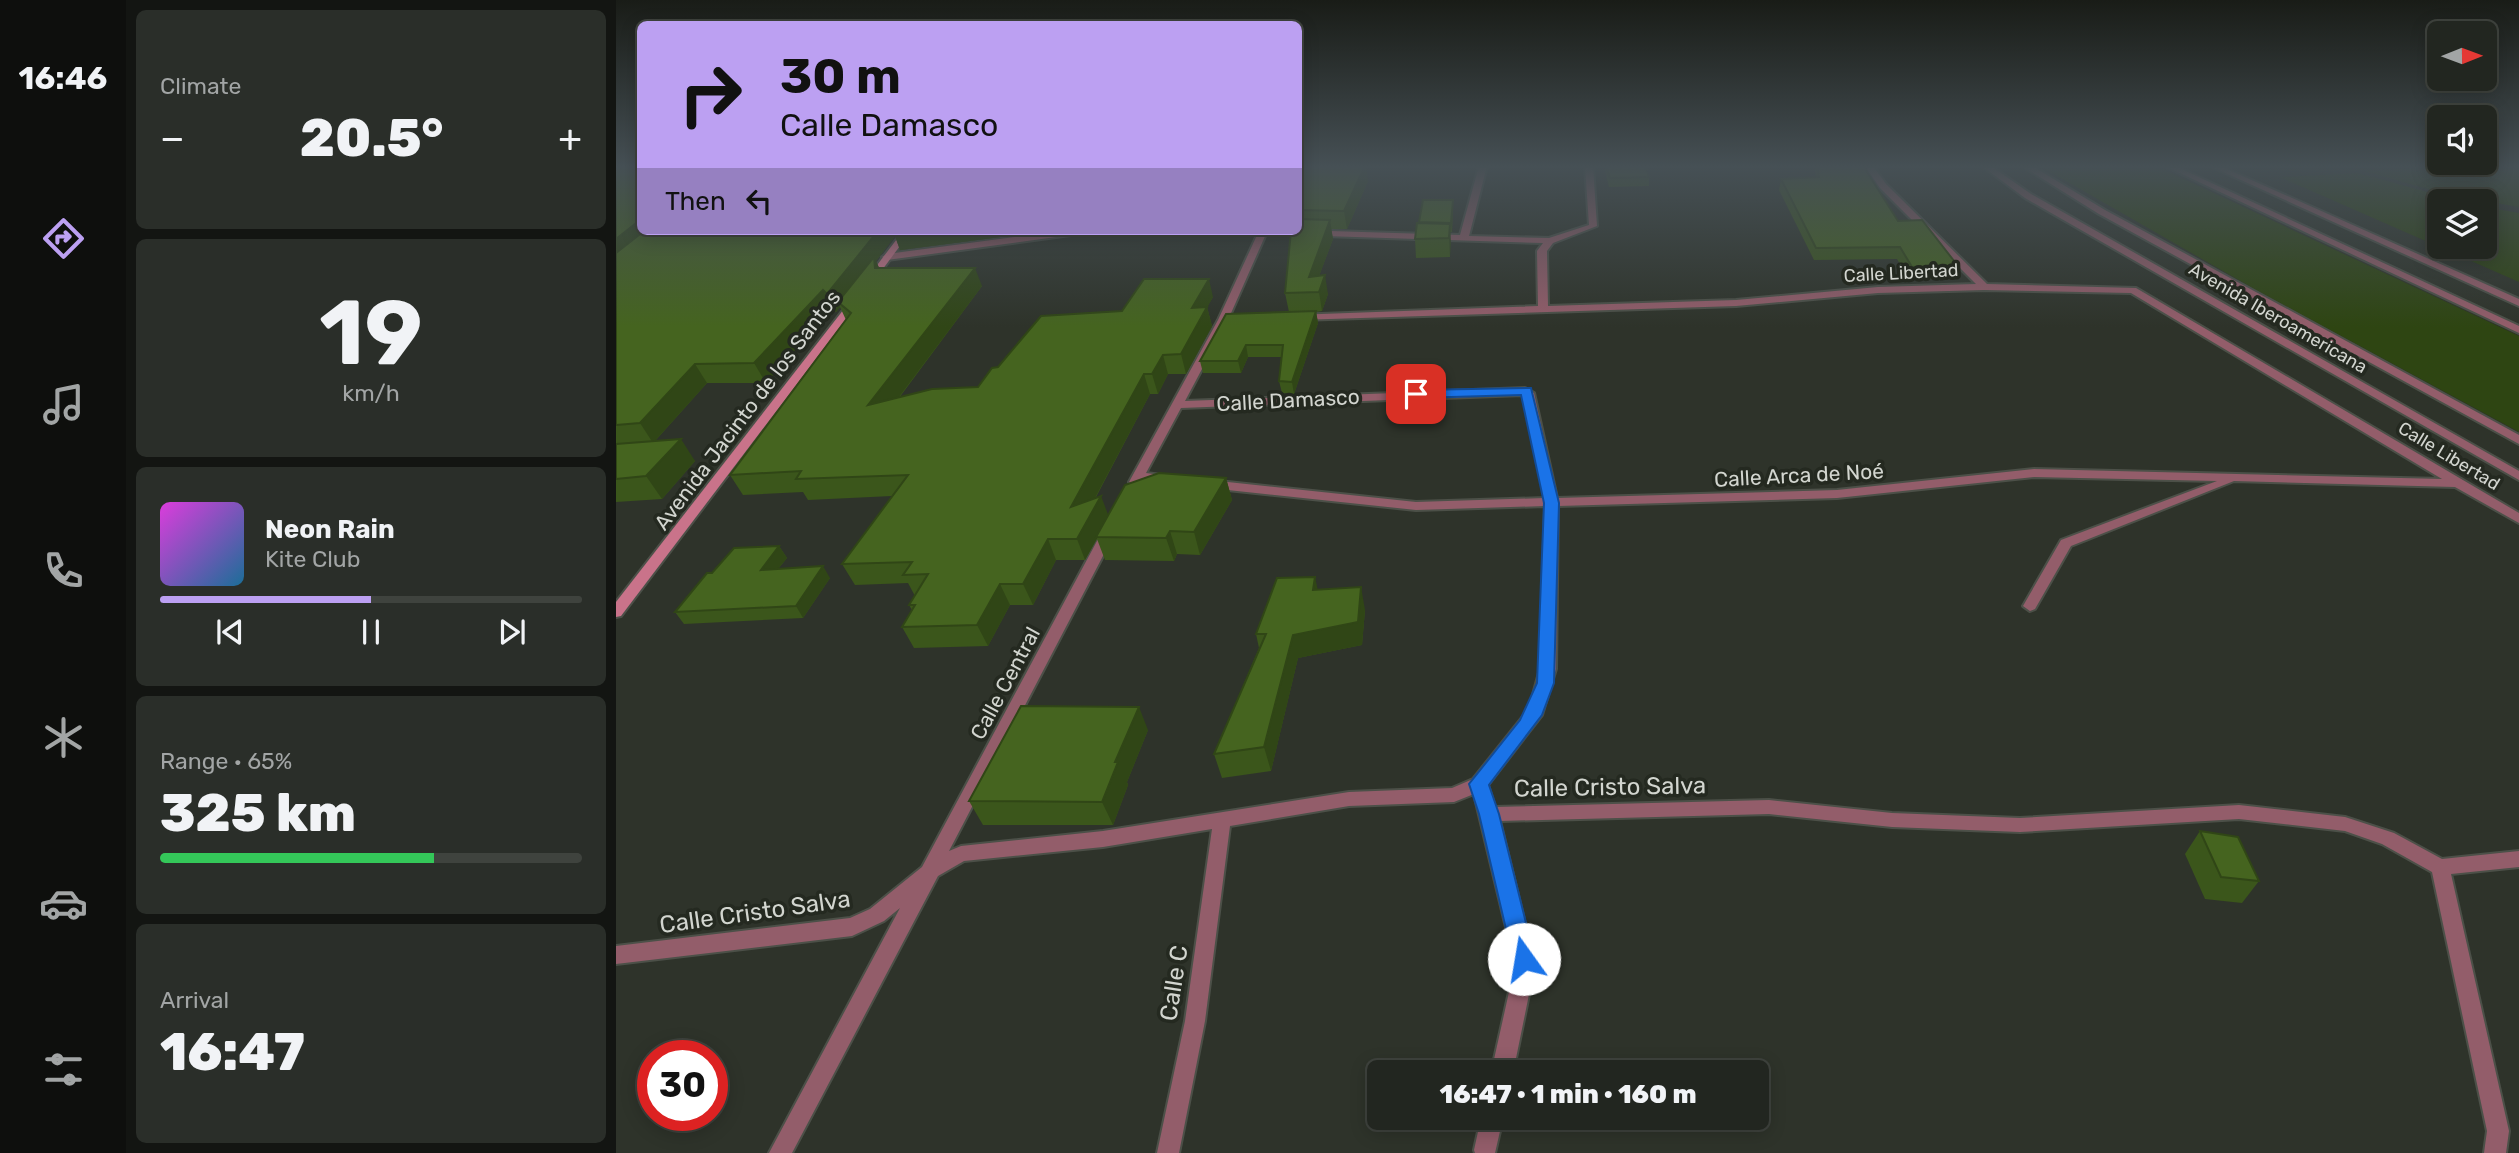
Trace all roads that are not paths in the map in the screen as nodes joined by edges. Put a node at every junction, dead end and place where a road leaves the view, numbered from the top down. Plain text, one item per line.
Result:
1 (1469, 220) edge
2 (1593, 220) edge
3 (1917, 220) edge
4 (2070, 220) edge
5 (2116, 220) edge
6 (2284, 220) edge
7 (2334, 220) edge
8 (1302, 233) edge
9 (904, 235) edge
10 (1049, 235) edge
11 (1261, 235) edge
12 (1464, 237) junction
13 (1550, 241) junction
14 (887, 257) junction
15 (1984, 287) junction
16 (2519, 303) edge
17 (1543, 307) junction
18 (1292, 317) edge
19 (2519, 330) edge
20 (1178, 405) junction
21 (2519, 440) edge
22 (1139, 476) junction
23 (2519, 476) edge
24 (2236, 478) junction
25 (2462, 483) junction
26 (1552, 503) junction
27 (2519, 519) edge
28 (2031, 606) dead end
29 (616, 612) edge
30 (1479, 784) junction
31 (1489, 814) junction
32 (1222, 818) junction
33 (2519, 859) edge
34 (2440, 867) junction
35 (929, 872) junction
36 (616, 955) edge
37 (1505, 1060) edge
38 (1489, 1130) edge
39 (1485, 1150) dead end
40 (780, 1153) edge
41 (1168, 1153) edge
42 (2495, 1153) edge

1 - 12 street
2 - 13 street
3 - 15 street
4 - 23 street, Avenida Iberoamericana
5 - 21 street, Avenida Iberoamericana
6 - 19 street
7 - 16 street
8 - 12 street
9 - 14 main road, Avenida Jacinto de los Santos
10 - 14 street
11 - 20 street, Calle Central
12 - 13 street
13 - 17 street
14 - 29 main road, Avenida Jacinto de los Santos
15 - 17 street, Calle Libertad
15 - 25 street, Calle Libertad
17 - 18 street, Calle Libertad
20 - 22 street, Calle Central
20 - 26 street, Calle Damasco
22 - 26 street, Calle Arca de Noé
22 - 35 street, Calle Central
24 - 25 street, Calle Arca de Noé
24 - 26 street, Calle Arca de Noé
24 - 28 street
25 - 27 street, Calle Libertad
26 - 30 street, Calle Damasco
30 - 31 street, Calle Cristo Salva
30 - 32 street, Calle Cristo Salva
31 - 34 street, Calle Cristo Salva
31 - 37 street
32 - 35 street, Calle Cristo Salva
32 - 41 street, Calle C
33 - 34 street
34 - 42 street
35 - 36 street, Calle Cristo Salva
35 - 40 street, Calle Central
38 - 39 street

